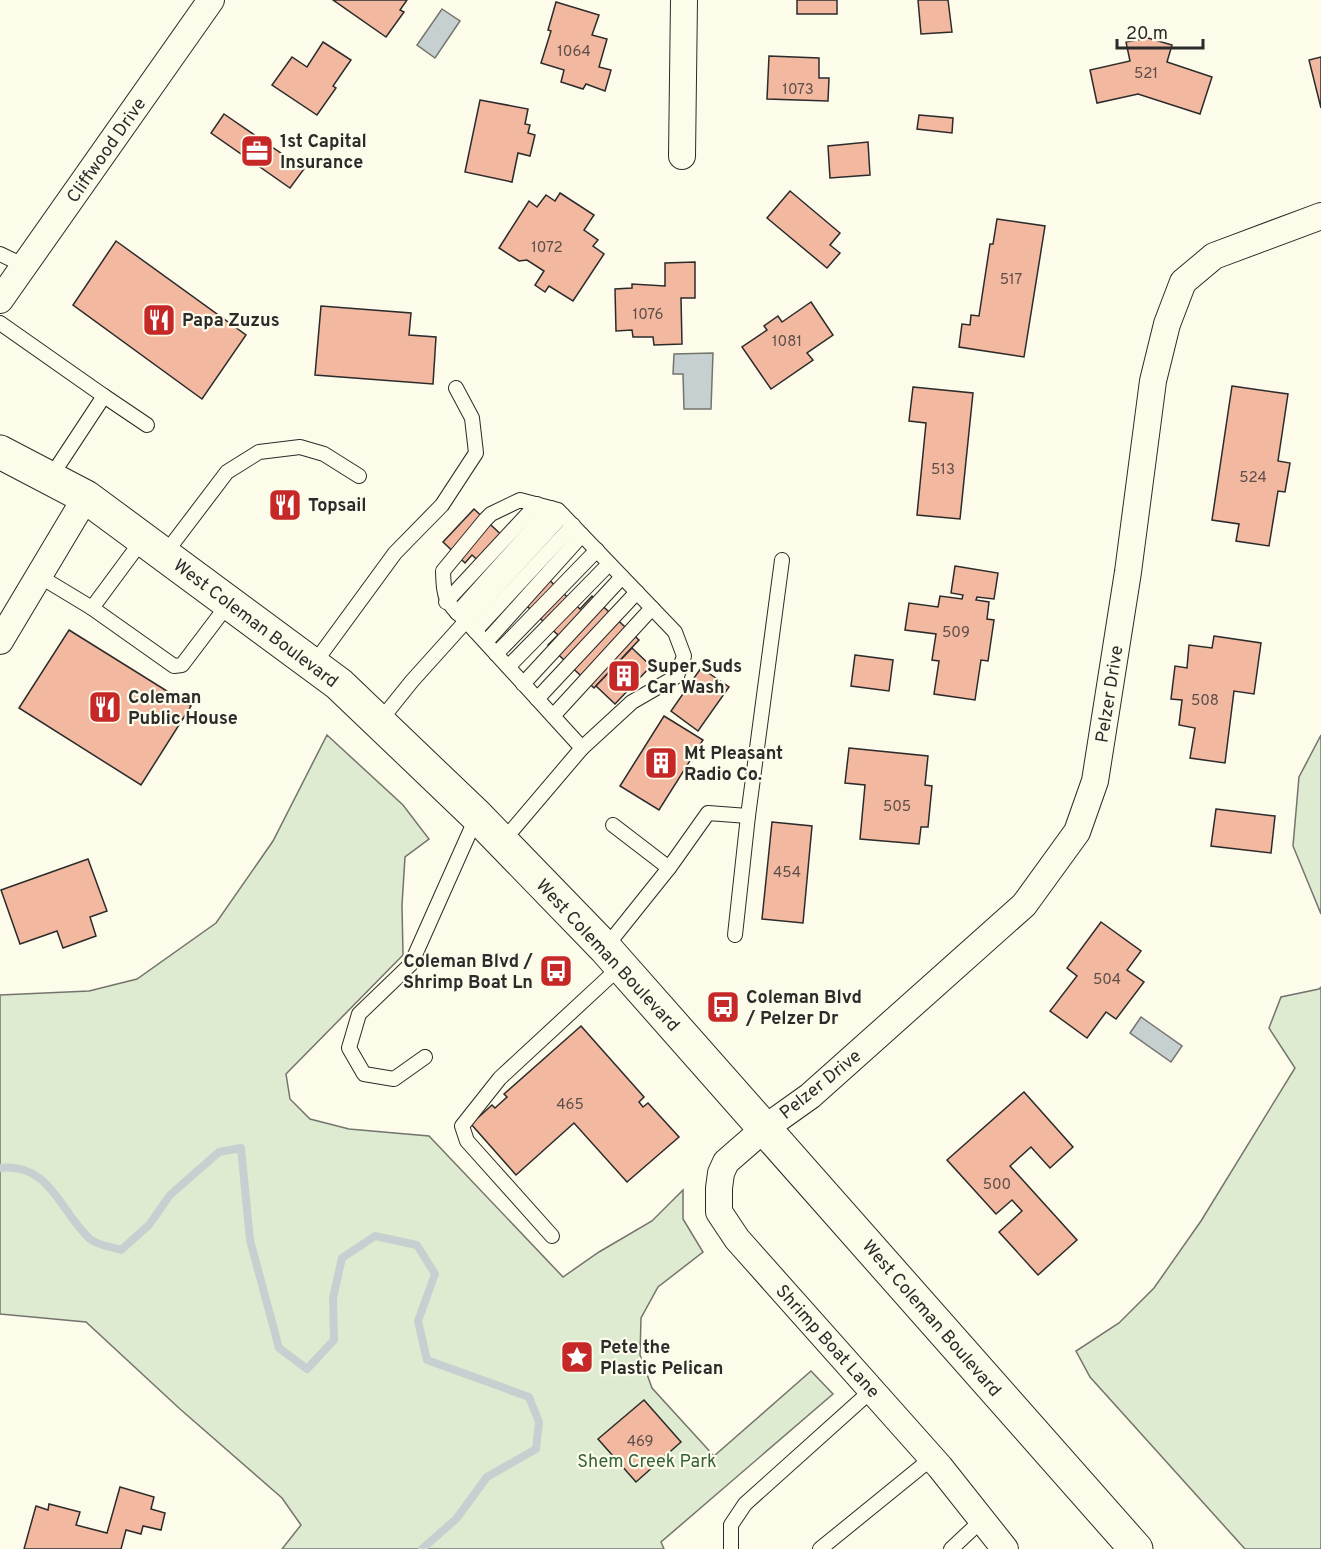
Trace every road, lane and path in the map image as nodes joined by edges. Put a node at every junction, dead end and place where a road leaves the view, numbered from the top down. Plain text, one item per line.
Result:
1 (212, 0) edge
2 (684, 0) edge
3 (682, 156) dead end
4 (1321, 216) edge
5 (0, 254) edge
6 (25, 266) junction
7 (0, 300) edge
8 (0, 323) edge
9 (456, 388) dead end
10 (104, 396) junction
11 (147, 425) dead end
12 (0, 452) edge
13 (359, 476) dead end
14 (50, 478) junction
15 (86, 497) junction
16 (561, 518) junction
17 (154, 547) junction
18 (597, 550) junction
19 (782, 560) dead end
20 (609, 564) junction
21 (39, 576) junction
22 (622, 577) junction
23 (636, 592) junction
24 (446, 602) junction
25 (229, 603) junction
26 (92, 608) junction
27 (652, 608) junction
28 (466, 621) junction
29 (0, 641) edge
30 (486, 642) junction
31 (496, 654) junction
32 (313, 664) junction
33 (509, 666) junction
34 (523, 684) junction
35 (537, 699) junction
36 (553, 716) junction
37 (379, 722) junction
38 (582, 748) junction
39 (477, 816) junction
40 (748, 816) junction
41 (613, 825) dead end
42 (503, 841) junction
43 (669, 868) junction
44 (735, 935) dead end
45 (613, 957) junction
46 (425, 1057) dead end
47 (765, 1128) junction
48 (552, 1236) dead end
49 (872, 1390) junction
50 (932, 1458) junction
51 (982, 1521) junction
52 (731, 1549) edge
53 (820, 1549) edge
54 (951, 1549) edge
55 (1005, 1549) edge
56 (1136, 1549) edge

1 - 6 street, Cliffwood Drive
2 - 3 street
4 - 47 street, Pelzer Drive
5 - 6 lane
6 - 7 street, Cliffwood Drive
8 - 10 lane
9 - 32 lane
10 - 11 lane
10 - 14 lane
12 - 14 main road, West Coleman Boulevard
13 - 17 lane
14 - 15 main road, West Coleman Boulevard
15 - 17 main road, West Coleman Boulevard
15 - 21 street
16 - 18 lane
16 - 24 lane
16 - 24 lane
16 - 28 lane
16 - 30 lane
17 - 25 main road, West Coleman Boulevard
17 - 26 lane
18 - 20 lane
18 - 31 lane
19 - 40 lane
20 - 22 lane
20 - 33 lane
21 - 26 lane
21 - 29 street
22 - 23 lane
22 - 34 lane
23 - 27 lane
23 - 35 lane
24 - 28 lane
25 - 26 lane
25 - 32 main road, West Coleman Boulevard
27 - 36 lane
27 - 38 lane
28 - 30 lane
28 - 37 lane
30 - 31 lane
31 - 33 lane
32 - 37 main road, West Coleman Boulevard
33 - 34 lane
34 - 35 lane
35 - 36 lane
36 - 38 lane
37 - 39 main road, West Coleman Boulevard
38 - 42 lane
39 - 42 main road, West Coleman Boulevard
39 - 46 lane
40 - 43 lane
40 - 44 lane
41 - 43 lane
42 - 45 main road, West Coleman Boulevard
43 - 45 lane
45 - 47 main road, West Coleman Boulevard
45 - 48 lane
47 - 49 street, Shrimp Boat Lane
47 - 56 main road, West Coleman Boulevard
49 - 50 street, Shrimp Boat Lane
49 - 52 lane
50 - 51 street, Shrimp Boat Lane
50 - 53 lane
51 - 54 lane
51 - 55 street, Shrimp Boat Lane

